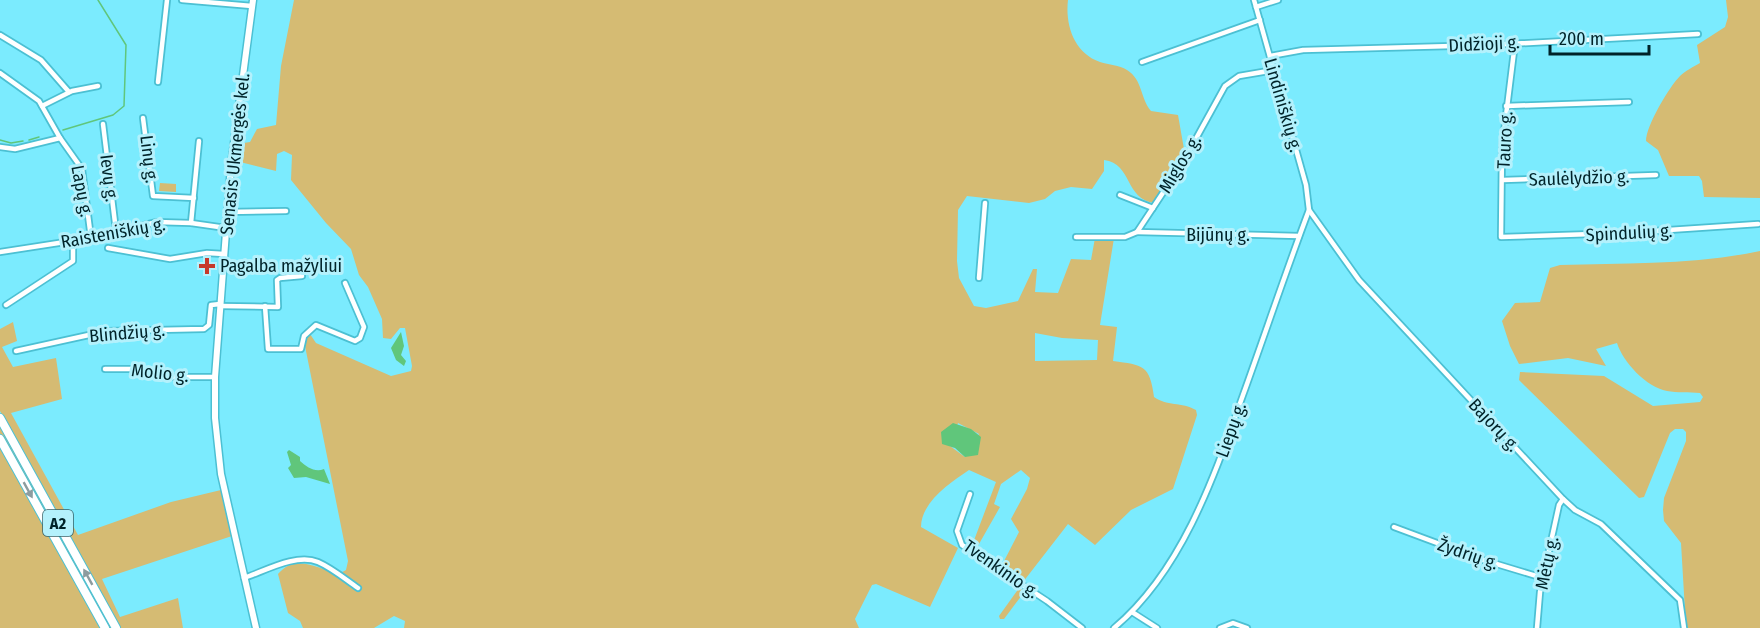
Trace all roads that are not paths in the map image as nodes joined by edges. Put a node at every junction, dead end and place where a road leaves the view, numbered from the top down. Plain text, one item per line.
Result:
1 (167, 0) edge
2 (182, 0) edge
3 (1254, 0) edge
4 (1278, 0) edge
5 (253, 3) edge
6 (1256, 7) junction
7 (1260, 20) junction
8 (1698, 34) dead end
9 (0, 35) edge
10 (1515, 43) junction
11 (1270, 56) junction
12 (1142, 62) dead end
13 (1274, 70) junction
14 (0, 73) edge
15 (158, 82) dead end
16 (98, 86) dead end
17 (69, 92) junction
18 (1629, 102) dead end
19 (42, 106) junction
20 (1506, 106) junction
21 (143, 118) dead end
22 (103, 124) dead end
23 (60, 138) junction
24 (199, 141) dead end
25 (0, 147) edge
26 (1656, 175) dead end
27 (1503, 180) junction
28 (1120, 195) dead end
29 (194, 198) junction
30 (985, 203) dead end
31 (1153, 208) junction
32 (1309, 210) junction
33 (286, 211) dead end
34 (228, 212) junction
35 (191, 223) junction
36 (1758, 224) dead end
37 (226, 228) junction
38 (116, 231) junction
39 (1137, 232) junction
40 (1299, 236) junction
41 (1076, 237) dead end
42 (1501, 237) joint
43 (91, 238) junction
44 (73, 241) junction
45 (108, 248) dead end
46 (0, 252) edge
47 (224, 254) junction
48 (302, 276) dead end
49 (979, 278) dead end
50 (345, 283) dead end
51 (6, 305) dead end
52 (220, 305) junction
53 (265, 306) junction
54 (16, 351) dead end
55 (105, 369) dead end
56 (214, 377) junction
57 (0, 418) edge
58 (0, 438) edge
59 (970, 494) dead end
60 (1563, 499) junction
61 (1394, 527) dead end
62 (244, 578) junction
63 (1543, 578) junction
64 (358, 588) dead end
65 (1132, 612) junction
66 (105, 628) edge
67 (116, 628) edge
68 (256, 628) edge
69 (1082, 628) edge
70 (1114, 628) edge
71 (1157, 628) edge
72 (1220, 628) edge
73 (1247, 628) edge
74 (1537, 628) edge
75 (1684, 628) edge

1 - 15 street
2 - 5 street
3 - 6 street, Lindiniškių g.
4 - 6 street
5 - 34 main road, Senasis Ukmergės kel.
6 - 7 street, Lindiniškių g.
7 - 11 street, Lindiniškių g.
7 - 12 street
8 - 10 street, Didžioji g.
9 - 17 street
10 - 11 street, Didžioji g.
10 - 20 street, Tauro g.
11 - 13 street, Lindiniškių g.
13 - 31 street, Miglos g.
13 - 32 street, Lindiniškių g.
14 - 19 street, Lapų g.
16 - 17 street
17 - 19 street
18 - 20 street
19 - 23 street, Lapų g.
20 - 27 street, Tauro g.
21 - 29 street, Linų g.
22 - 38 street, Ievų g.
23 - 25 street
23 - 43 street, Lapų g.
24 - 29 street
26 - 27 street, Saulėlydžio g.
27 - 42 street, Tauro g.
28 - 31 street
29 - 35 street
30 - 49 street
31 - 39 street, Miglos g.
32 - 40 street, Liepų g.
32 - 60 street, Bajorų g.
33 - 34 street
34 - 37 main road, Senasis Ukmergės kel.
35 - 37 street, Raisteniškių g.
35 - 38 street, Raisteniškių g.
36 - 42 street, Spindulių g.
37 - 47 main road, Senasis Ukmergės kel.
38 - 43 street, Raisteniškių g.
39 - 40 street, Bijūnų g.
39 - 41 street
40 - 65 street, Liepų g.
43 - 44 street, Raisteniškių g.
44 - 46 street, Raisteniškių g.
44 - 51 street
45 - 47 street
47 - 52 main road, Senasis Ukmergės kel.
48 - 53 street
50 - 53 street
52 - 53 street
52 - 54 street, Blindžių g.
52 - 56 main road, Senasis Ukmergės kel.
55 - 56 street, Molio g.
56 - 62 main road, Senasis Ukmergės kel.
67 -> 57 highway, A2
58 -> 66 highway, A2
59 - 69 street, Tvenkinio g.
60 - 63 street, Mėtų g.
60 - 75 street, Bajorų g.
61 - 63 street, Žydrių g.
62 - 64 street
62 - 68 main road, Senasis Ukmergės kel.
63 - 74 street, Mėtų g.
65 - 70 street, Liepų g.
65 - 71 street
72 - 73 street

